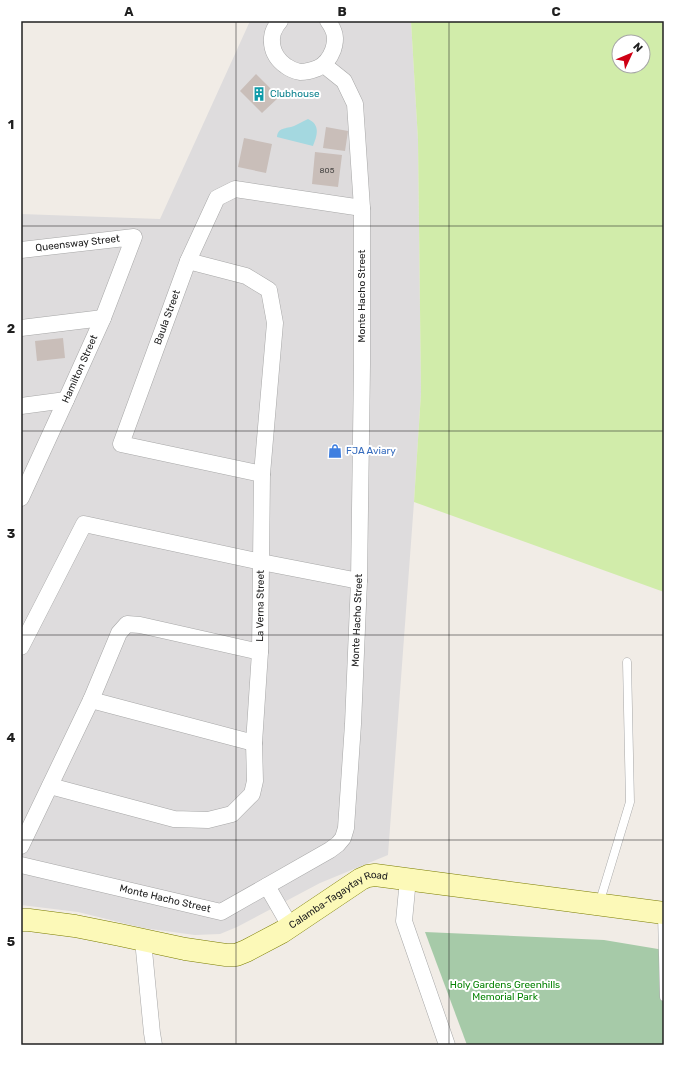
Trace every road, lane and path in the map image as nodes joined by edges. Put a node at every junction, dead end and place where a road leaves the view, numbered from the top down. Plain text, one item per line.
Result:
1 (328, 21) edge
2 (274, 23) edge
3 (324, 65) junction
4 (362, 208) junction
5 (134, 237) joint
6 (21, 250) edge
7 (188, 261) junction
8 (103, 318) junction
9 (21, 328) edge
10 (66, 400) junction
11 (21, 406) edge
12 (262, 474) junction
13 (24, 483) edge
14 (21, 498) edge
15 (261, 562) junction
16 (359, 581) junction
17 (21, 647) edge
18 (260, 652) junction
19 (627, 662) dead end
20 (91, 700) junction
21 (254, 743) junction
22 (50, 786) junction
23 (21, 846) edge
24 (21, 865) edge
25 (408, 880) junction
26 (267, 886) junction
27 (598, 905) junction
28 (663, 913) edge
29 (21, 920) edge
30 (290, 926) junction
31 (143, 940) junction
32 (664, 997) edge
33 (154, 1045) edge
34 (447, 1045) edge

1 - 3 street
2 - 3 street
3 - 4 street, Monte Hacho Street
4 - 7 street, Baula Street
4 - 16 street, Monte Hacho Street
5 - 6 street, Queensway Street
5 - 8 street, Hamilton Street
7 - 12 street, La Verna Street
7 - 12 street, Baula Street
8 - 9 street
8 - 10 street, Hamilton Street
10 - 11 street
10 - 13 street, Hamilton Street
12 - 15 street, La Verna Street
13 - 14 street, Hamilton Street
15 - 16 street
15 - 17 street
15 - 18 street, La Verna Street
16 - 26 street, Monte Hacho Street
18 - 20 street
18 - 21 street, La Verna Street
19 - 27 lane
20 - 21 street
20 - 22 street
21 - 22 street, La Verna Street
22 - 23 street
24 - 26 street, Monte Hacho Street
25 - 27 main road, Calamba-Tagaytay Road
25 - 30 main road, Calamba-Tagaytay Road
25 - 34 street
26 - 30 street
27 - 28 main road, Calamba-Tagaytay Road
28 - 32 lane
29 - 31 main road, Calamba-Tagaytay Road
30 - 31 main road, Calamba-Tagaytay Road
31 - 33 street

